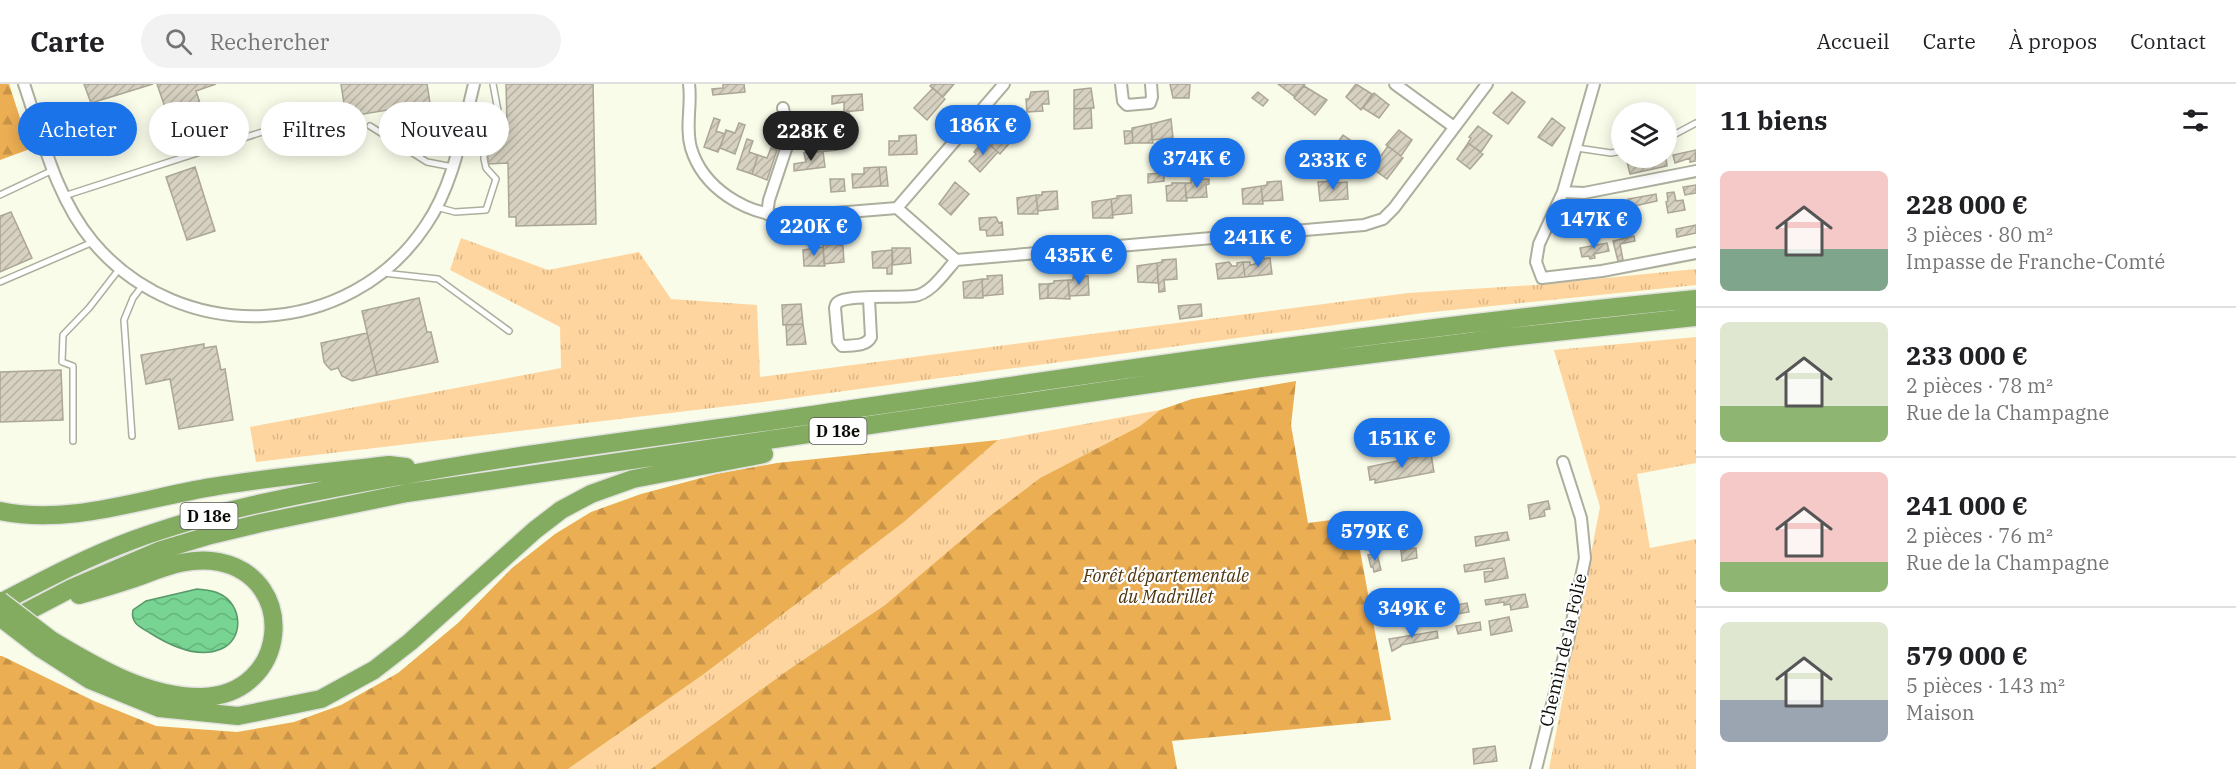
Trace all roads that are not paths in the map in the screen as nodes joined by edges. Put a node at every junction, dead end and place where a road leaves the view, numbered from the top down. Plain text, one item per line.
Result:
1 (24, 84) edge
2 (474, 84) edge
3 (493, 84) edge
4 (689, 84) edge
5 (1005, 84) edge
6 (1121, 84) edge
7 (1151, 84) edge
8 (1395, 84) edge
9 (1487, 84) edge
10 (1594, 84) edge
11 (783, 108) dead end
12 (1696, 123) edge
13 (370, 126) dead end
14 (1454, 127) junction
15 (261, 132) edge
16 (1677, 133) edge
17 (1576, 148) junction
18 (1611, 153) edge
19 (453, 167) junction
20 (53, 170) junction
21 (1696, 171) edge
22 (1563, 192) junction
23 (0, 195) edge
24 (64, 196) junction
25 (436, 207) junction
26 (897, 208) junction
27 (767, 214) junction
28 (93, 242) junction
29 (1696, 253) edge
30 (956, 260) junction
31 (120, 268) junction
32 (381, 273) junction
33 (0, 282) edge
34 (142, 285) junction
35 (869, 299) junction
36 (1696, 299) edge
37 (1696, 317) edge
38 (509, 331) dead end
39 (132, 436) dead end
40 (808, 436) junction
41 (73, 441) dead end
42 (1563, 462) dead end
43 (432, 470) junction
44 (0, 511) edge
45 (0, 602) edge
46 (25, 612) junction
47 (0, 617) edge
48 (0, 626) edge
49 (46, 644) junction
50 (1536, 769) edge

1 - 20 street
2 - 19 street
3 - 25 lane
4 - 27 street
5 - 26 street
6 - 7 street
8 - 14 street
9 - 14 street
10 - 17 street
11 - 27 street
12 - 16 lane
13 - 19 lane
14 - 30 street
15 - 24 lane
17 - 18 lane
17 - 22 street
19 - 25 street
20 - 23 lane
20 - 24 street
21 - 22 street
22 - 29 street
24 - 28 street
25 - 32 street
26 - 27 street
26 - 30 street
28 - 31 street
28 - 33 lane
30 - 35 street
31 - 34 street
31 - 41 lane
32 - 34 street
32 - 38 lane
34 - 39 lane
35 - 35 street
36 - 43 highway, D 18e
37 - 40 highway, D 18e
40 - 46 highway, D 18e
40 - 49 highway
42 - 50 street, Chemin de la Folie
43 - 44 highway
43 - 45 highway, D 18e
45 - 49 highway, bridge
46 - 48 highway, D 18e
46 - 49 highway
47 - 49 highway, bridge

